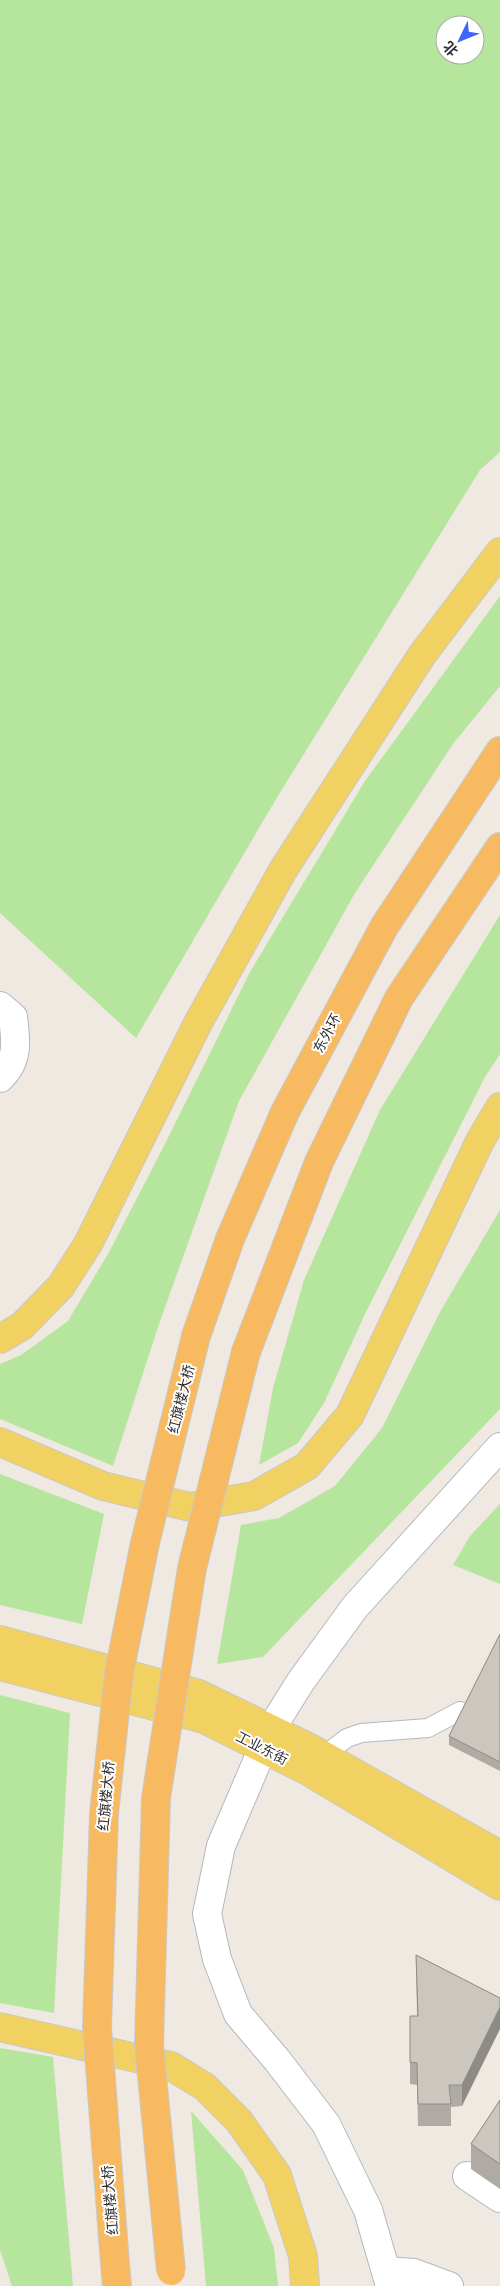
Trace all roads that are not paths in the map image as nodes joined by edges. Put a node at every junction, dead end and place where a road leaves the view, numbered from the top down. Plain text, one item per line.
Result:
1 (500, 552) edge
2 (500, 751) edge
3 (500, 847) edge
4 (0, 1006) edge
5 (0, 1078) edge
6 (500, 1107) edge
7 (196, 1336) joint
8 (0, 1339) edge
9 (0, 1442) edge
10 (500, 1446) edge
11 (0, 1640) edge
12 (0, 1666) edge
13 (500, 1730) edge
14 (266, 1738) junction
15 (320, 1754) junction
16 (500, 1855) edge
17 (500, 1886) edge
18 (0, 2028) edge
19 (467, 2176) dead end
20 (500, 2198) edge
21 (116, 2275) edge
22 (172, 2278) edge
23 (388, 2279) edge
24 (305, 2286) edge
25 (449, 2286) edge

1 - 8 main road
2 - 7 highway, 东外环
3 - 22 highway, bridge
4 - 5 street
6 - 9 main road
7 - 21 highway, 红旗楼大桥, bridge
10 - 14 street
11 - 14 main road, 工业东街
12 - 14 main road, 工业东街
13 - 15 lane
14 - 15 main road, 工业东街
14 - 17 main road, 工业东街
14 - 23 street
15 - 16 main road, 工业东街
18 - 24 main road
19 - 20 street
23 - 25 street

